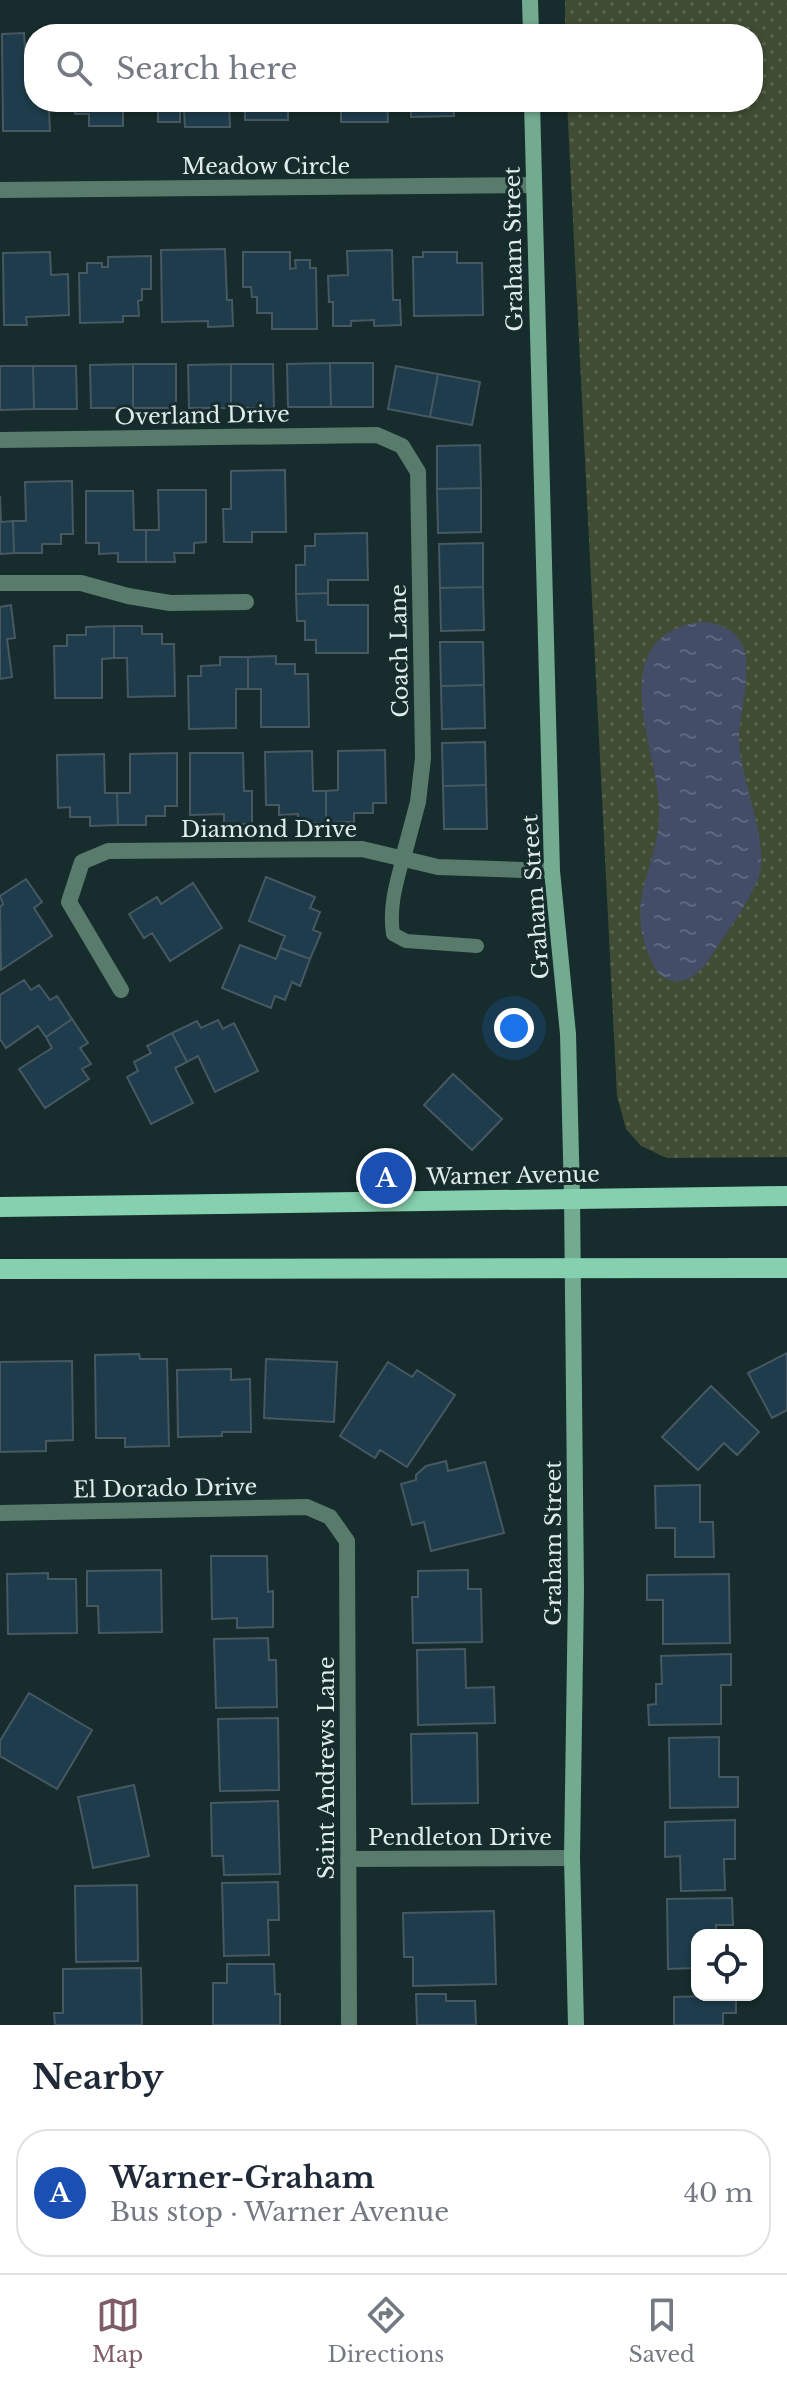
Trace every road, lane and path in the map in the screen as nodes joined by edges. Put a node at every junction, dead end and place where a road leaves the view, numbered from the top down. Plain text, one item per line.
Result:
1 (530, 0) edge
2 (531, 24) edge
3 (532, 112) edge
4 (533, 185) junction
5 (0, 190) edge
6 (0, 440) edge
7 (402, 446) joint
8 (0, 583) edge
9 (246, 602) dead end
10 (403, 858) junction
11 (552, 871) junction
12 (477, 946) dead end
13 (121, 990) dead end
14 (787, 1196) edge
15 (572, 1197) junction
16 (0, 1207) edge
17 (573, 1268) junction
18 (787, 1268) edge
19 (0, 1269) edge
20 (0, 1513) edge
21 (330, 1517) joint
22 (572, 1858) junction
23 (348, 1859) junction
24 (349, 2025) edge
25 (576, 2025) edge

1 - 2 street
3 - 4 street, Graham Street
4 - 5 street, Meadow Circle
4 - 11 street, Graham Street
6 - 7 street, Overland Drive
7 - 10 street, Coach Lane
8 - 9 street
10 - 11 street, Diamond Drive
10 - 12 lane
10 - 13 street, Diamond Drive
11 - 15 street, Graham Street
14 - 15 main road, Warner Avenue
15 - 16 main road, Warner Avenue
15 - 17 street, Graham Street
17 - 18 main road
17 - 19 main road
17 - 22 street, Graham Street
20 - 21 street, El Dorado Drive
21 - 23 street, Saint Andrews Lane
22 - 23 street, Pendleton Drive
22 - 25 street, Graham Street
23 - 24 street, Saint Andrews Lane

